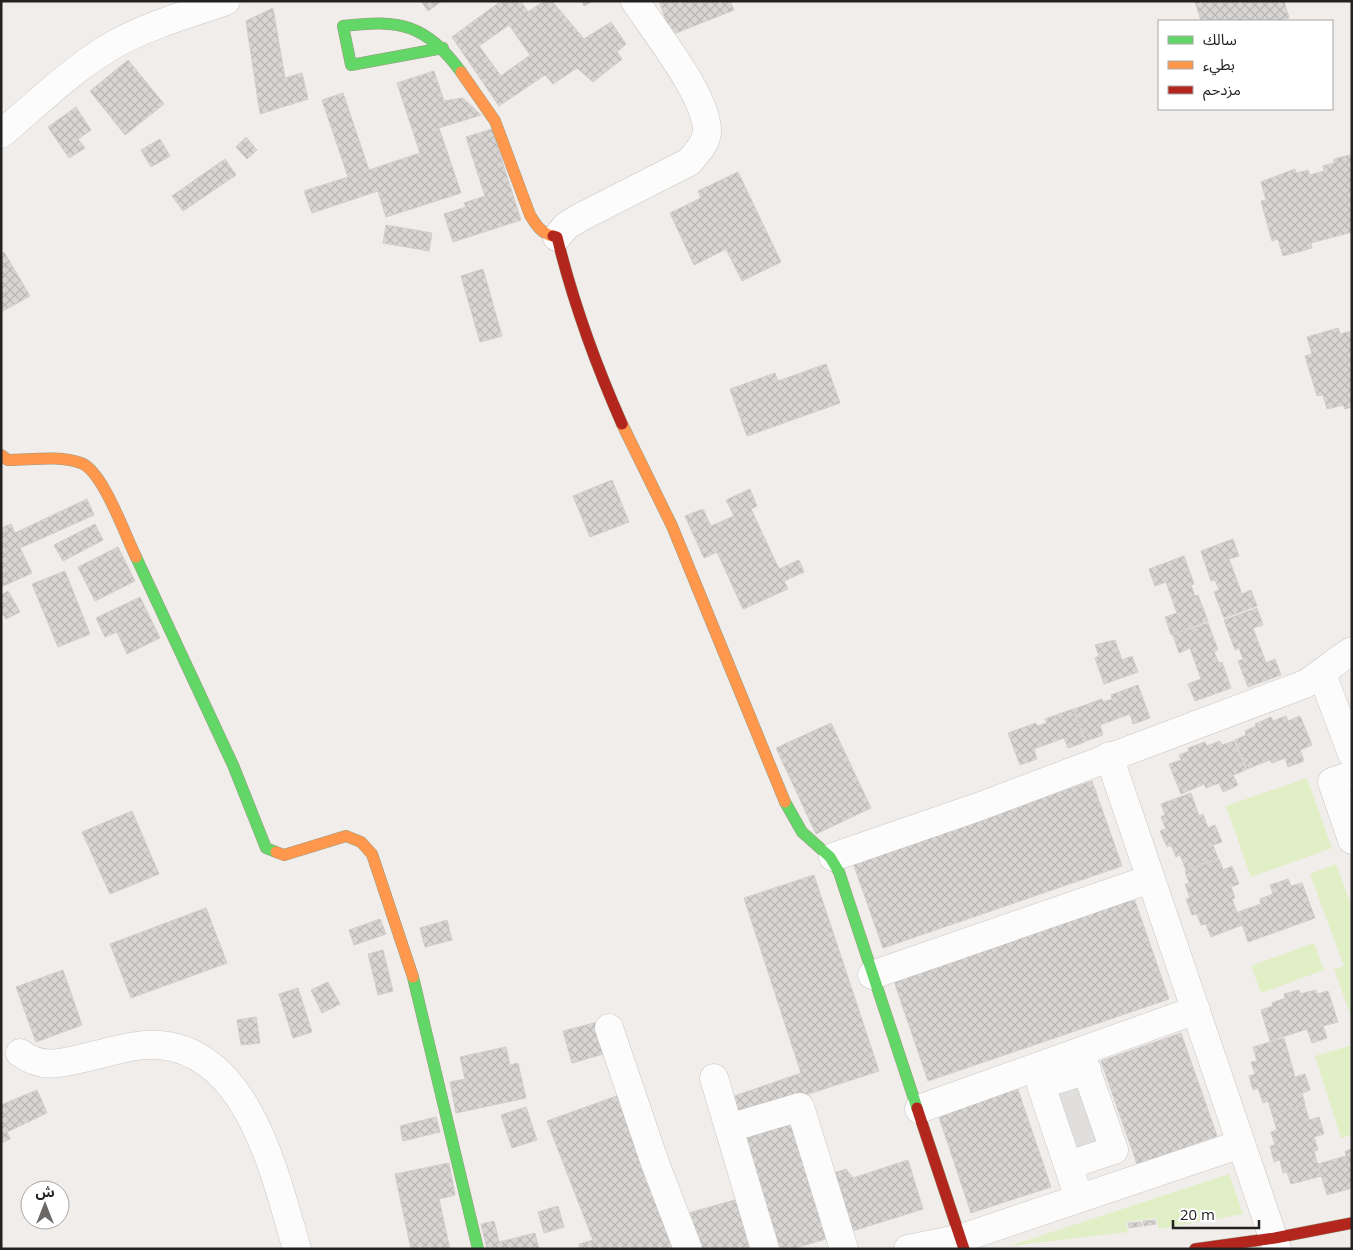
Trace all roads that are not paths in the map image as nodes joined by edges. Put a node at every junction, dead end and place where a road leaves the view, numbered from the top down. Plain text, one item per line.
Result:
1 (226, 1) edge
2 (635, 1) edge
3 (443, 48) junction
4 (1, 134) edge
5 (556, 238) junction
6 (1, 455) edge
7 (1352, 651) edge
8 (1322, 674) junction
9 (1352, 754) edge
10 (1109, 756) junction
11 (1352, 775) edge
12 (1352, 840) edge
13 (833, 857) junction
14 (1150, 879) junction
15 (872, 975) junction
16 (1196, 1010) junction
17 (609, 1028) dead end
18 (20, 1052) dead end
19 (1083, 1060) junction
20 (714, 1078) dead end
21 (919, 1109) junction
22 (729, 1128) junction
23 (1241, 1144) junction
24 (1069, 1165) junction
25 (1080, 1198) junction
26 (1352, 1222) edge
27 (1276, 1243) edge
28 (963, 1244) edge
29 (297, 1249) edge
30 (478, 1249) edge
31 (688, 1249) edge
32 (765, 1249) edge
33 (844, 1249) edge
34 (908, 1249) edge
35 (1195, 1249) edge

1 - 4 street
2 - 5 street
3 - 3 street
3 - 5 street
5 - 13 street
6 - 30 street
7 - 8 street
8 - 9 street
8 - 10 street
10 - 13 street
10 - 14 street
11 - 12 street
13 - 15 street
14 - 15 street
14 - 16 street
15 - 21 street
16 - 19 street
16 - 23 street
17 - 31 street
18 - 29 street
19 - 21 street
19 - 24 street
19 - 24 street
20 - 22 street
21 - 28 street
22 - 32 street
22 - 33 street
23 - 25 street
23 - 27 street
24 - 25 street
25 - 28 street
26 - 27 street
27 - 35 street
28 - 34 street

